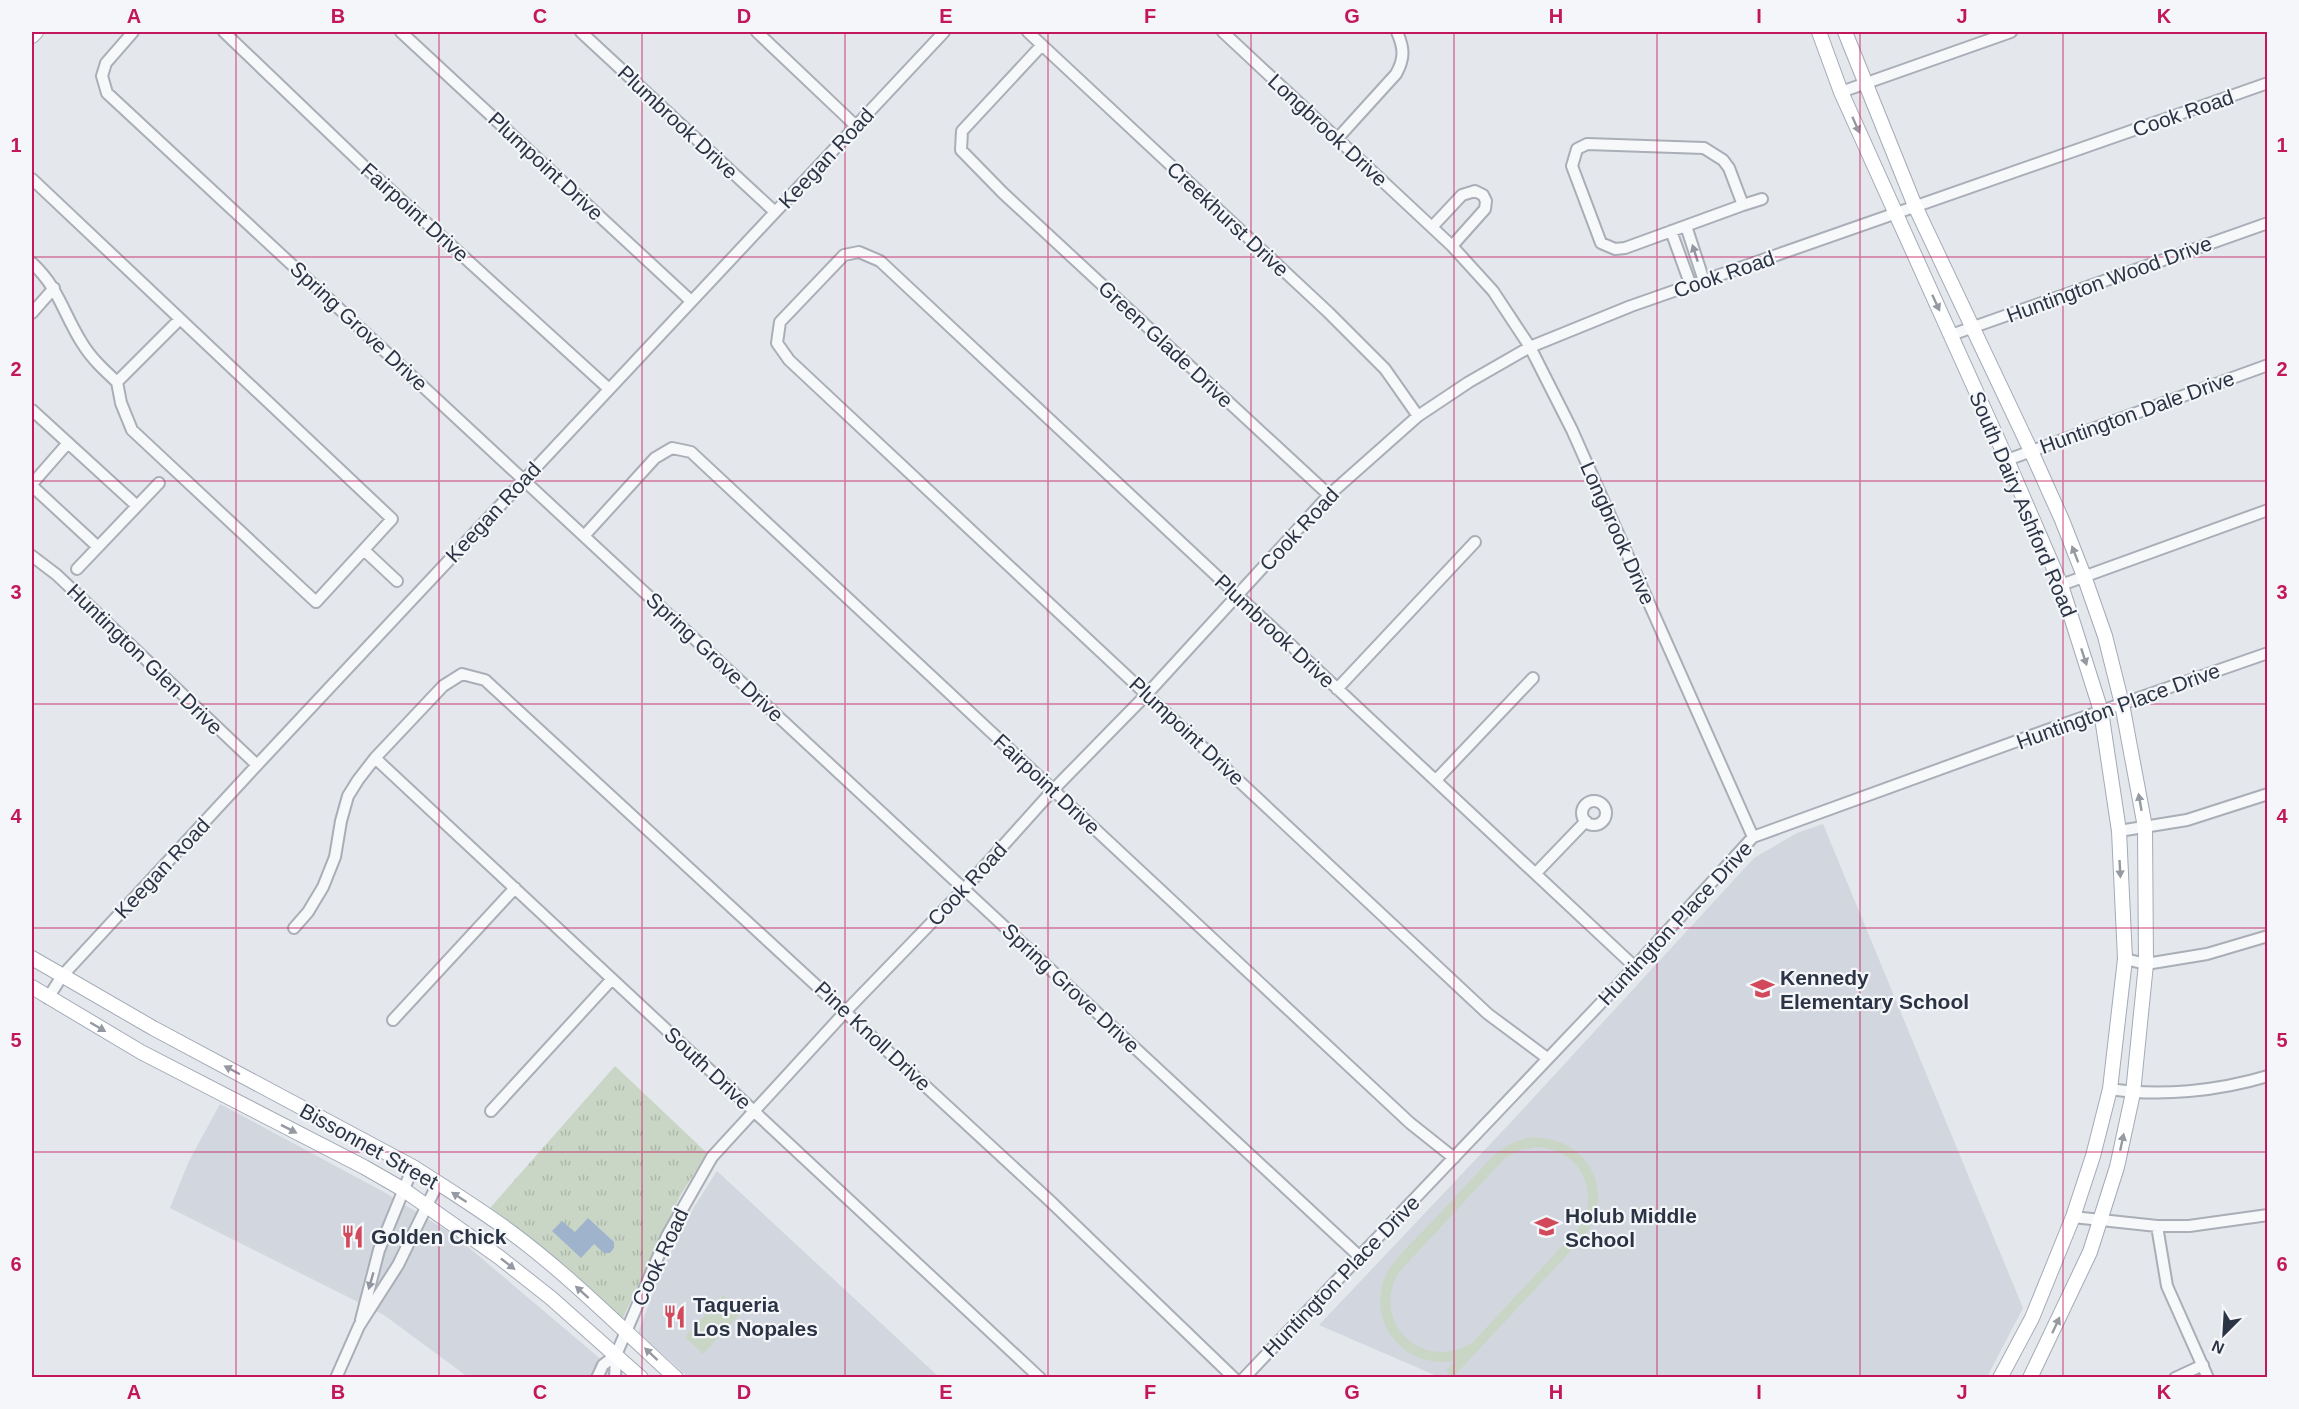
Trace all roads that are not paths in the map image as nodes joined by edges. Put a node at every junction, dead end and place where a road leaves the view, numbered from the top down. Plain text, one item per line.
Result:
1 (36, 32) edge
2 (133, 32) edge
3 (224, 32) edge
4 (401, 32) edge
5 (581, 32) edge
6 (757, 32) edge
7 (1028, 32) edge
8 (1223, 32) edge
9 (1396, 32) edge
10 (1819, 32) edge
11 (1845, 32) edge
12 (2011, 32) edge
13 (938, 34) edge
14 (32, 36) edge
15 (1042, 45) junction
16 (2268, 83) edge
17 (1865, 84) junction
18 (1841, 92) junction
19 (856, 126) junction
20 (1337, 139) junction
21 (32, 179) edge
22 (1762, 199) dead end
23 (1743, 205) junction
24 (1915, 206) junction
25 (775, 212) junction
26 (1895, 213) junction
27 (2268, 223) edge
28 (1686, 226) junction
29 (1432, 227) junction
30 (1671, 231) junction
31 (1452, 246) junction
32 (32, 263) edge
33 (1704, 281) junction
34 (1691, 286) junction
35 (54, 288) junction
36 (691, 301) junction
37 (32, 313) edge
38 (180, 319) junction
39 (1974, 327) junction
40 (1951, 335) junction
41 (1530, 347) junction
42 (2268, 365) edge
43 (117, 382) junction
44 (609, 389) junction
45 (831, 399) joint
46 (32, 411) edge
47 (1418, 416) junction
48 (68, 444) junction
49 (2031, 451) junction
50 (2007, 460) junction
51 (525, 479) junction
52 (159, 483) dead end
53 (32, 485) edge
54 (1329, 495) junction
55 (137, 506) junction
56 (2268, 510) edge
57 (584, 536) junction
58 (1475, 542) dead end
59 (98, 547) junction
60 (365, 551) junction
61 (32, 556) edge
62 (77, 569) dead end
63 (2084, 576) junction
64 (397, 581) dead end
65 (2061, 585) junction
66 (1236, 596) junction
67 (2268, 653) edge
68 (1533, 678) dead end
69 (1337, 689) junction
70 (1147, 694) junction
71 (2122, 704) junction
72 (2101, 711) junction
73 (375, 758) junction
74 (257, 765) junction
75 (1436, 780) junction
76 (1053, 790) junction
77 (2268, 794) edge
78 (1586, 821) dead end
79 (2145, 827) junction
80 (2119, 831) junction
81 (1754, 837) junction
82 (1536, 873) junction
83 (514, 888) junction
84 (964, 889) junction
85 (294, 928) dead end
86 (2268, 936) edge
87 (32, 958) edge
88 (2125, 959) junction
89 (2146, 964) junction
90 (1635, 967) junction
91 (62, 976) junction
92 (612, 979) junction
93 (32, 987) edge
94 (48, 998) junction
95 (846, 1011) junction
96 (393, 1020) dead end
97 (153, 1028) junction
98 (141, 1052) junction
99 (1547, 1058) junction
100 (2268, 1076) edge
101 (264, 1088) junction
102 (2110, 1089) junction
103 (2133, 1093) junction
104 (252, 1110) junction
105 (491, 1111) dead end
106 (754, 1111) junction
107 (1454, 1158) junction
108 (413, 1167) junction
109 (438, 1183) junction
110 (404, 1190) junction
111 (428, 1205) junction
112 (2268, 1215) edge
113 (2073, 1218) junction
114 (2100, 1220) junction
115 (2157, 1226) junction
116 (1360, 1257) junction
117 (359, 1326) junction
118 (626, 1331) junction
119 (616, 1355) junction
120 (2203, 1365) junction
121 (336, 1377) edge
122 (597, 1377) edge
123 (615, 1377) edge
124 (640, 1377) edge
125 (676, 1377) edge
126 (1040, 1377) edge
127 (1234, 1377) edge
128 (1244, 1377) edge
129 (2000, 1377) edge
130 (2030, 1377) edge
131 (2175, 1377) edge
132 (2208, 1377) edge

1 - 14 main road
2 - 51 street, Spring Grove Drive
3 - 44 street, Fairpoint Drive
4 - 36 street, Plumpoint Drive
5 - 25 street, Plumbrook Drive
6 - 19 street
7 - 15 street, Creekhurst Drive
8 - 20 street, Longbrook Drive
9 - 20 street
10 - 18 main road, South Dairy Ashford Road
11 - 17 main road, South Dairy Ashford Road
12 - 17 street
13 - 19 street, Keegan Road
15 - 47 street, Creekhurst Drive
15 - 54 street, Green Glade Drive
16 - 24 street, Cook Road
17 - 18 street
17 - 24 main road, South Dairy Ashford Road
18 -> 26 main road, South Dairy Ashford Road
19 - 25 street, Keegan Road
20 - 29 street, Longbrook Drive
21 - 38 street
22 - 23 street
23 - 28 street
23 - 30 street
24 - 26 street, Cook Road
24 - 39 main road, South Dairy Ashford Road
25 - 36 street, Keegan Road
26 - 33 street, Cook Road
26 -> 40 main road, South Dairy Ashford Road
27 - 39 street, Huntington Wood Drive
28 - 30 street
33 -> 28 street
29 - 31 street, Longbrook Drive
29 - 31 street
30 - 34 street
31 - 41 street, Longbrook Drive
32 - 35 street
33 - 34 street, Cook Road
34 - 41 street, Cook Road
35 - 37 street
35 - 43 street
36 - 44 street, Keegan Road
38 - 43 street
38 - 60 street
39 - 40 street, Huntington Wood Drive
39 - 49 main road, South Dairy Ashford Road
40 - 50 main road, South Dairy Ashford Road
41 - 47 street, Cook Road
41 - 81 street, Longbrook Drive
42 - 49 street, Huntington Dale Drive
43 - 60 street
44 - 51 street, Keegan Road
45 - 66 street, Plumbrook Drive
45 - 70 street, Plumpoint Drive
46 - 48 street
47 - 54 street, Cook Road
48 - 53 street
48 - 55 street
49 - 50 street, Huntington Dale Drive
63 -> 49 main road, South Dairy Ashford Road
50 - 65 main road, South Dairy Ashford Road
51 - 57 street, Spring Grove Drive
51 - 74 street, Keegan Road
52 - 55 street
53 - 59 street
54 - 66 street, Cook Road
55 - 59 street
56 - 63 street
57 - 76 street, Fairpoint Drive
57 - 84 street, Spring Grove Drive
58 - 69 street
59 - 62 street
60 - 64 street
61 - 74 street, Huntington Glen Drive
63 - 65 street
63 - 71 main road, South Dairy Ashford Road
65 -> 72 main road, South Dairy Ashford Road
66 - 69 street, Plumbrook Drive
66 - 70 street, Cook Road
67 - 71 street, Huntington Place Drive
68 - 75 street
69 - 75 street, Plumbrook Drive
70 - 76 street, Cook Road
70 - 99 street, Plumpoint Drive
71 - 72 street, Huntington Place Drive
79 -> 71 main road, South Dairy Ashford Road
72 - 80 main road, South Dairy Ashford Road
72 - 81 street, Huntington Place Drive
73 - 83 street, South Drive
73 - 85 street, Pine Knoll Drive
73 - 95 street, Pine Knoll Drive
74 - 91 street, Keegan Road
75 - 82 street, Plumbrook Drive
76 - 84 street, Cook Road
76 - 107 street, Fairpoint Drive
77 - 79 street
78 - 82 street
79 - 80 street
79 - 89 main road, South Dairy Ashford Road
80 -> 88 main road, South Dairy Ashford Road
81 - 90 street, Huntington Place Drive
82 - 90 street, Plumbrook Drive
83 - 92 street, South Drive
83 - 96 street
84 - 95 street, Cook Road
84 - 116 street, Spring Grove Drive
86 - 89 street
87 - 91 main road, Bissonnet Street
88 - 89 street
88 - 102 main road, South Dairy Ashford Road
89 - 103 main road, South Dairy Ashford Road
90 - 99 street, Huntington Place Drive
91 - 94 street, Keegan Road
91 - 97 main road, Bissonnet Street
92 - 105 street
92 - 106 street, South Drive
93 - 94 main road, Bissonnet Street
94 -> 98 main road, Bissonnet Street
95 - 106 street, Cook Road
95 - 127 street, Pine Knoll Drive
97 - 98 main road
101 -> 97 main road, Bissonnet Street
98 - 104 main road, Bissonnet Street
99 - 107 street, Huntington Place Drive
100 - 103 street
101 - 104 main road
101 - 108 main road, Bissonnet Street
102 - 103 street
102 - 113 main road, South Dairy Ashford Road
114 -> 103 main road, South Dairy Ashford Road
104 -> 110 main road, Bissonnet Street
106 - 118 street, Cook Road
106 - 126 street, South Drive
107 - 116 street, Huntington Place Drive
108 - 109 main road, Bissonnet Street
108 - 110 street
109 - 111 street
118 -> 109 main road, Bissonnet Street
110 - 111 main road, Bissonnet Street
110 -> 117 street
111 - 117 street
111 -> 119 main road, Bissonnet Street
112 - 115 street
113 - 114 street
113 - 129 main road, South Dairy Ashford Road
114 - 115 street
130 -> 114 main road, South Dairy Ashford Road
115 - 120 street
116 - 128 street, Huntington Place Drive
117 - 121 street
118 - 119 street, Cook Road
125 -> 118 main road, Bissonnet Street
119 - 122 street, Cook Road
119 - 123 street, Cook Road
119 - 124 main road, Bissonnet Street
120 - 131 street
120 - 132 street

